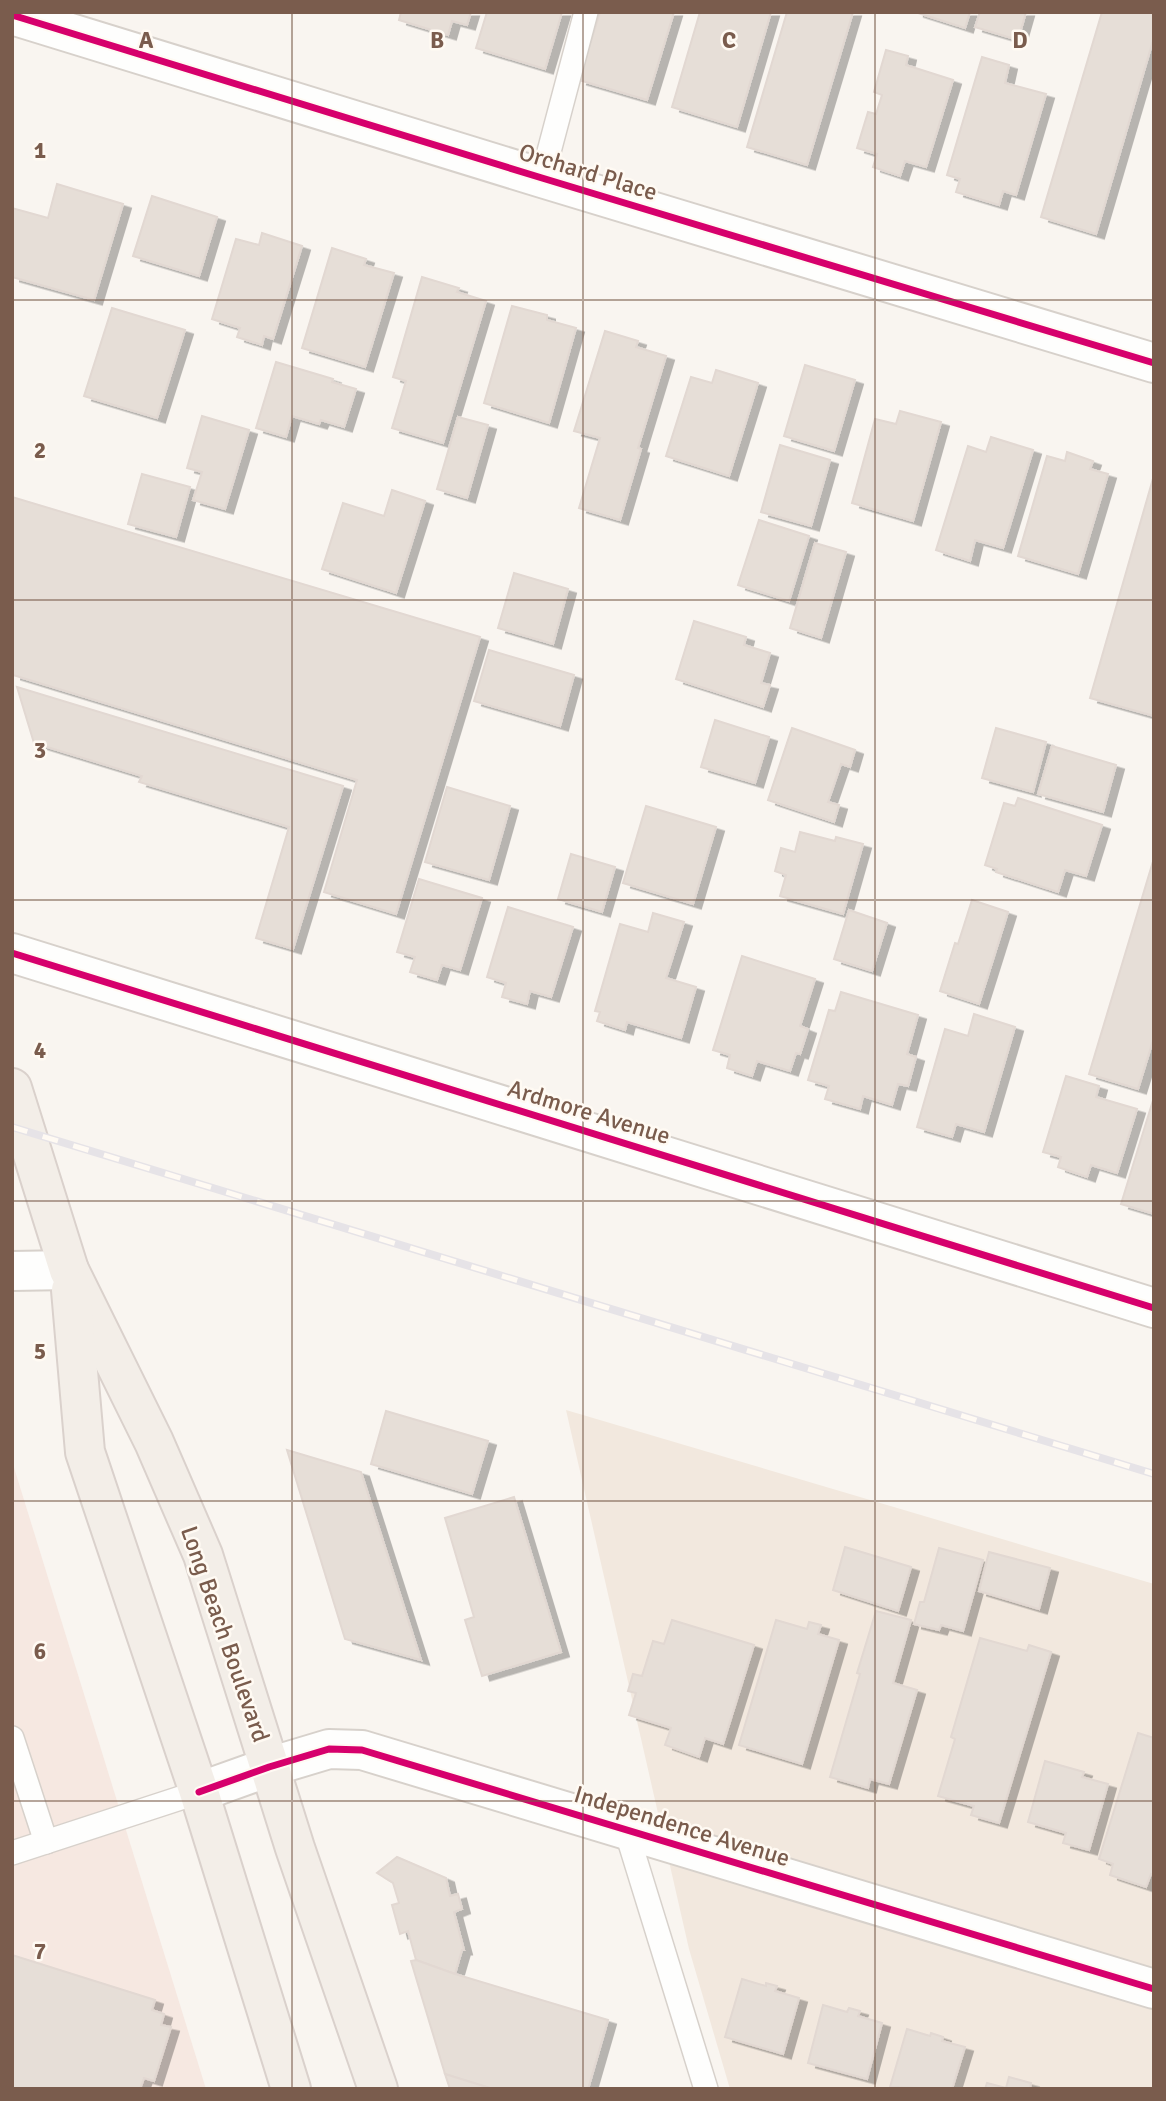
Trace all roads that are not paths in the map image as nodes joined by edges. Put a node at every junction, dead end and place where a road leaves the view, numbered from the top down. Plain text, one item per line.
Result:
1 (586, 12) edge
2 (12, 15) edge
3 (542, 178) junction
4 (1154, 363) edge
5 (12, 953) edge
6 (12, 1088) edge
7 (12, 1270) edge
8 (69, 1270) junction
9 (1154, 1308) edge
10 (12, 1738) edge
11 (270, 1767) junction
12 (199, 1792) junction
13 (626, 1830) junction
14 (46, 1842) junction
15 (12, 1853) edge
16 (1154, 1989) edge
17 (291, 2089) edge
18 (378, 2089) edge
19 (706, 2089) edge

1 - 3 lane
2 - 3 street, Orchard Place
3 - 4 street, Orchard Place
5 - 9 street, Ardmore Avenue
6 - 8 main road, Long Beach Boulevard
7 - 8 street
8 - 11 main road, Long Beach Boulevard
8 - 12 main road, Long Beach Boulevard
10 - 14 lane
11 - 12 street, Independence Avenue
11 - 13 street, Independence Avenue
11 - 18 main road, Long Beach Boulevard
12 - 14 lane
12 - 17 main road, Long Beach Boulevard
13 - 16 street, Independence Avenue
13 - 19 lane
14 - 15 lane

